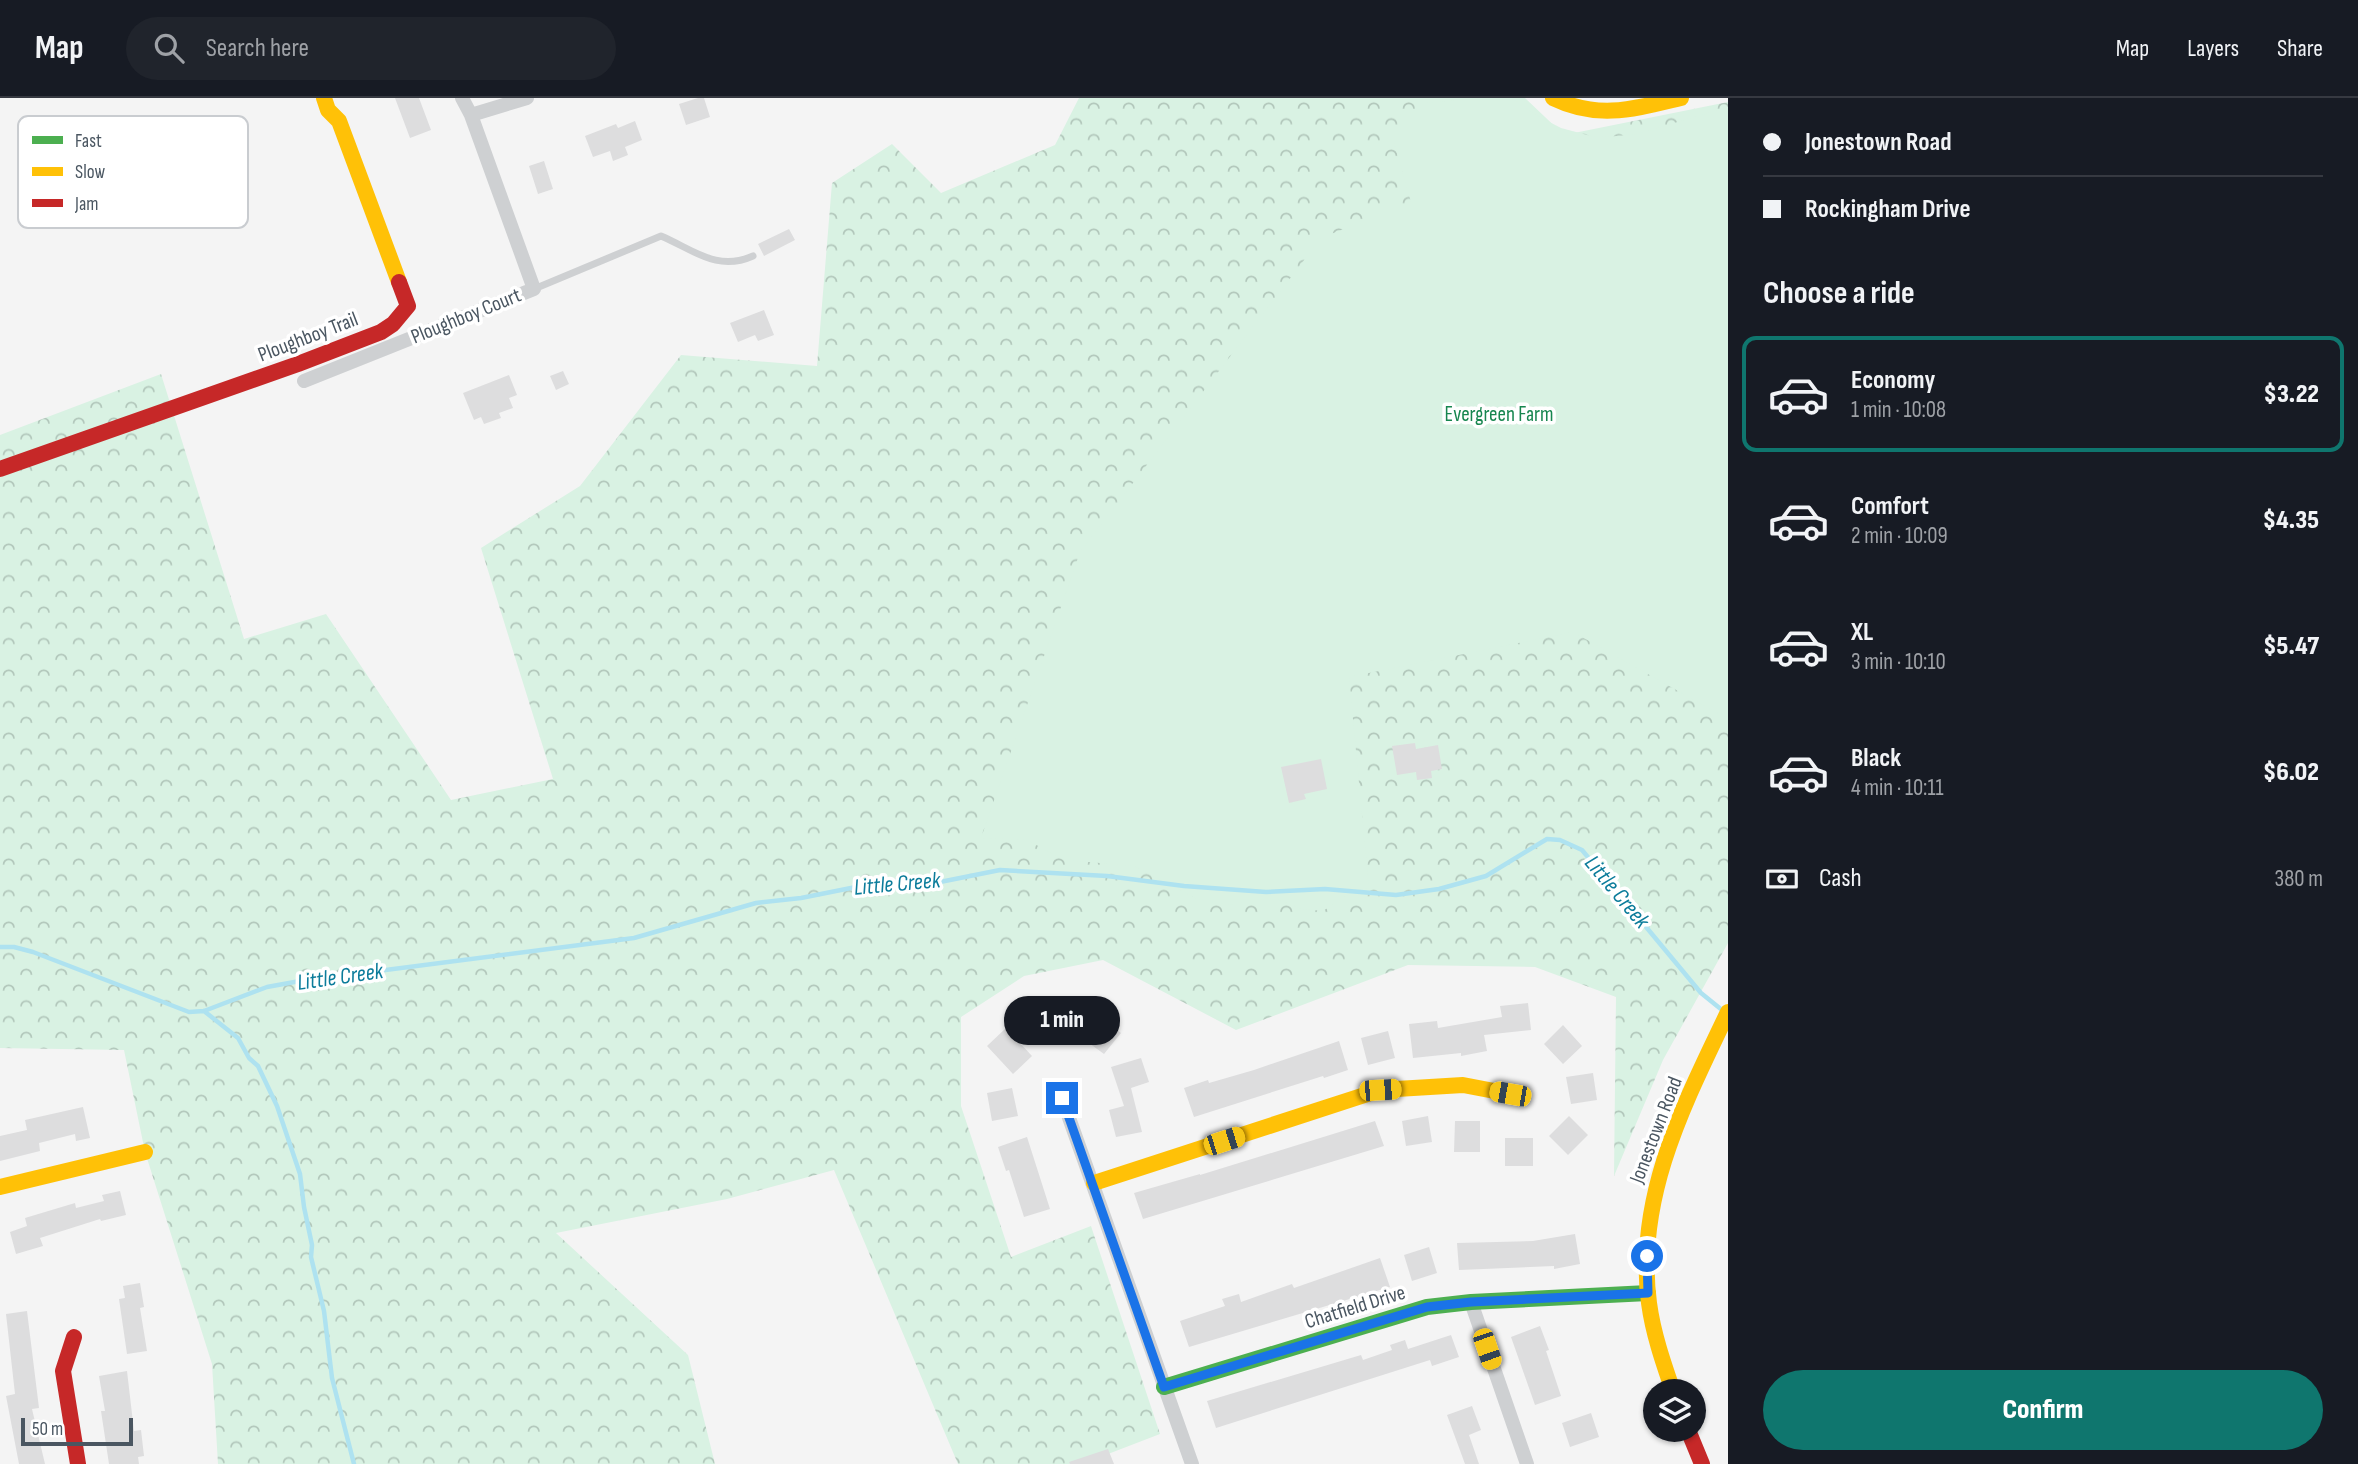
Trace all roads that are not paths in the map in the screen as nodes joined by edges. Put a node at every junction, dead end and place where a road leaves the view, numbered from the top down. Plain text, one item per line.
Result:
1 (324, 98) edge
2 (463, 98) edge
3 (527, 98) edge
4 (1553, 98) edge
5 (1681, 98) edge
6 (471, 115) junction
7 (753, 256) dead end
8 (534, 289) junction
9 (304, 380) dead end
10 (0, 469) edge
11 (1728, 1012) edge
12 (1510, 1094) dead end
13 (1062, 1098) dead end
14 (145, 1152) dead end
15 (1094, 1183) junction
16 (0, 1187) edge
17 (1648, 1293) junction
18 (1471, 1302) junction
19 (74, 1337) dead end
20 (1669, 1379) edge
21 (1164, 1387) junction
22 (1693, 1442) edge
23 (78, 1464) edge
24 (1192, 1464) edge
25 (1527, 1464) edge
26 (1702, 1464) edge

1 - 10 street, Ploughboy Trail
2 - 6 street, Ploughboy Court
3 - 6 street
4 - 5 street
6 - 8 street, Ploughboy Court
7 - 8 lane
8 - 9 street, Ploughboy Court
11 - 17 street, Jonestown Road
12 - 15 street
13 - 15 street
14 - 16 street
15 - 21 street
17 - 18 street, Chatfield Drive
17 - 20 street, Jonestown Road
18 - 21 street, Chatfield Drive
18 - 25 street
19 - 23 street
21 - 24 street
22 - 26 street

